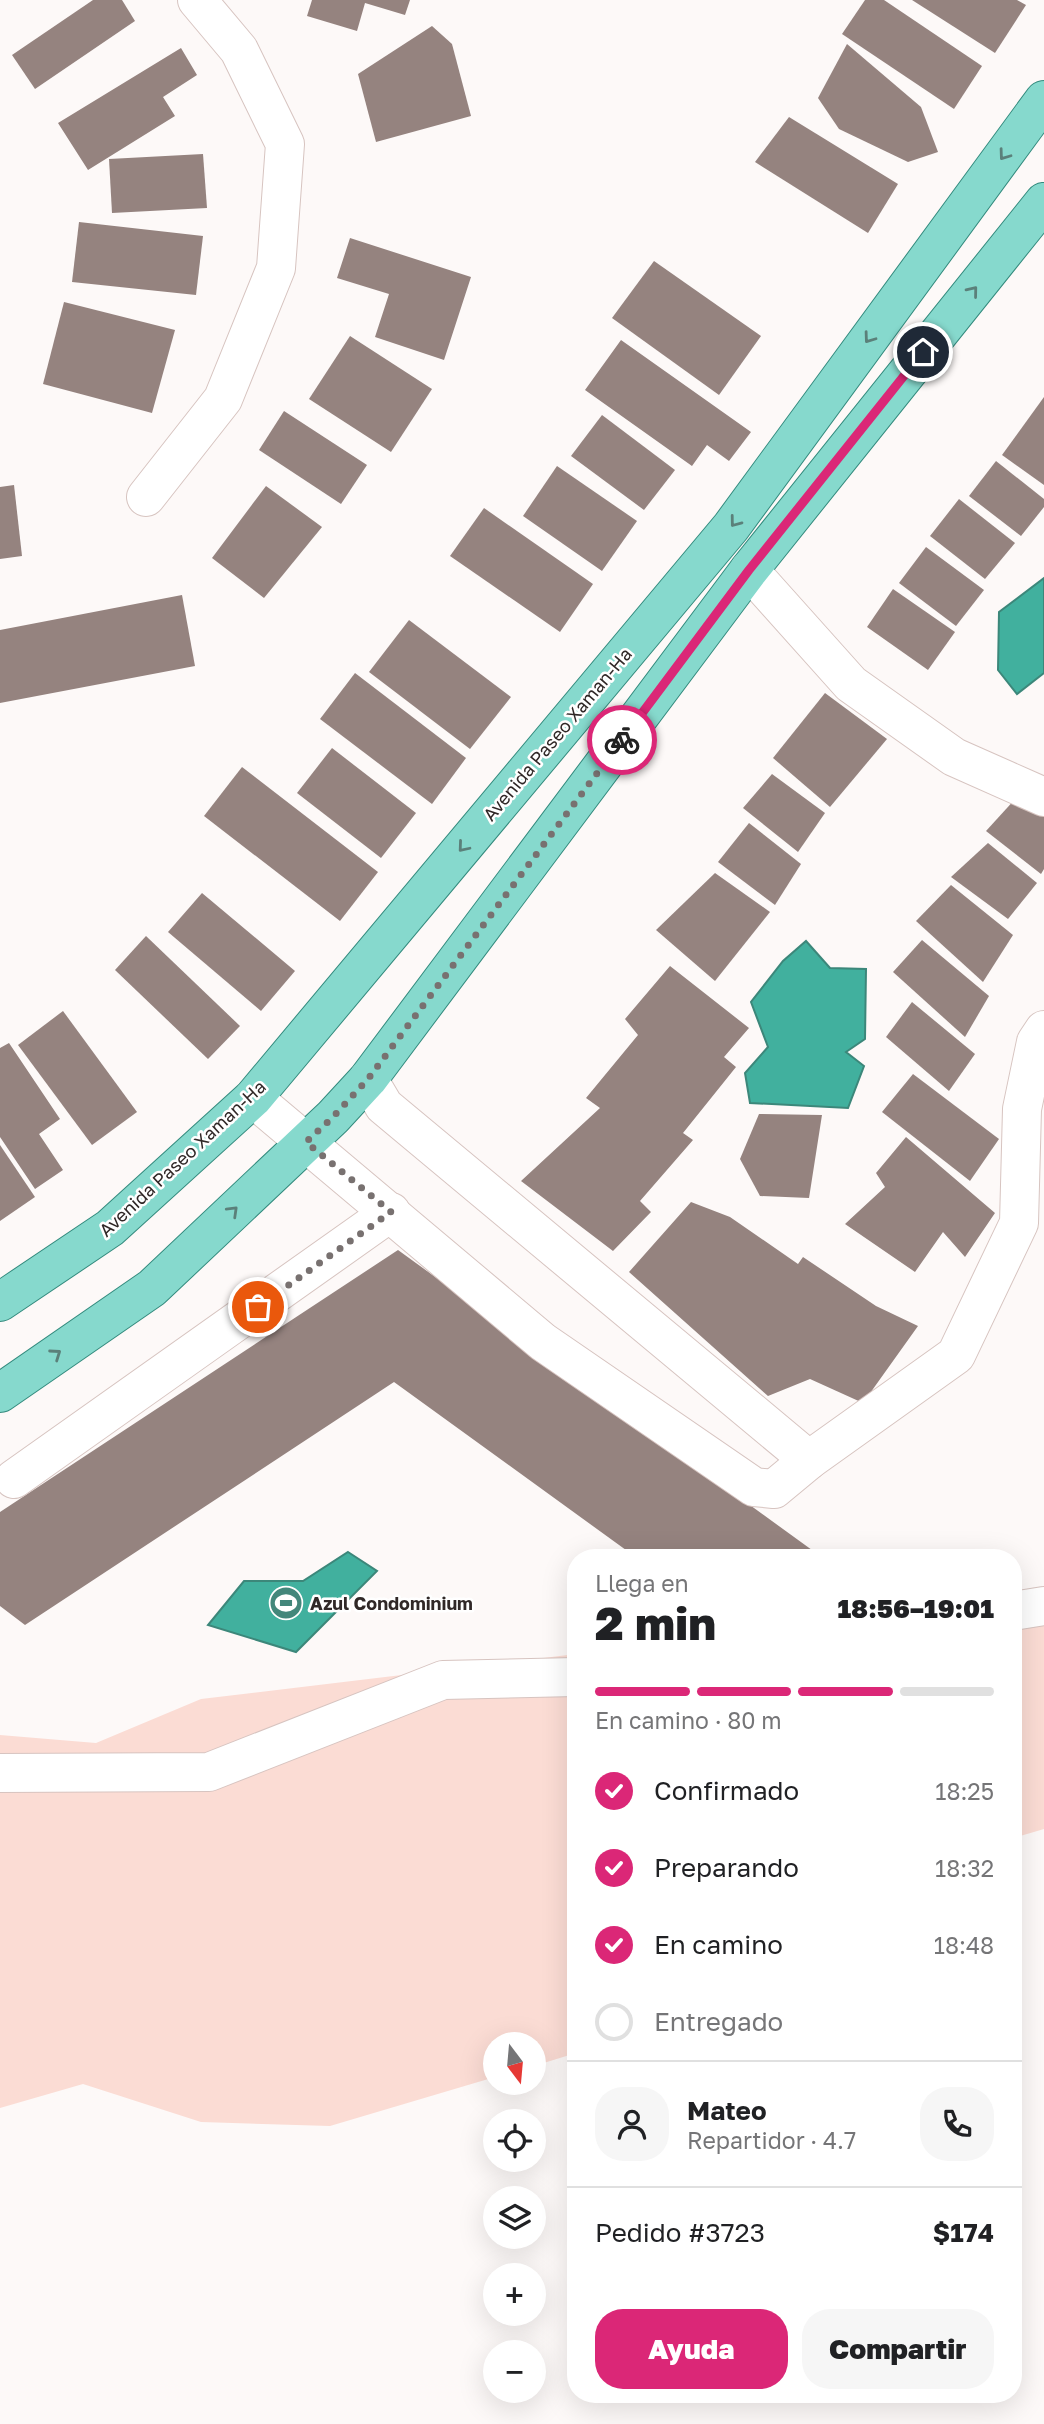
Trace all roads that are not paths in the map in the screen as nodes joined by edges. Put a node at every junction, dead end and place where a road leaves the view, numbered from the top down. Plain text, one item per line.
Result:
1 (197, 0) edge
2 (1044, 100) edge
3 (1044, 202) edge
4 (146, 497) dead end
5 (749, 570) junction
6 (1044, 797) edge
7 (1044, 1030) edge
8 (368, 1079) junction
9 (253, 1098) junction
10 (306, 1142) junction
11 (391, 1212) junction
12 (0, 1302) edge
13 (0, 1393) edge
14 (809, 1460) junction
15 (14, 1479) dead end
16 (1044, 1606) edge
17 (1022, 1610) edge
18 (567, 1677) edge
19 (0, 1773) edge

1 - 4 street
2 -> 9 main road, Avenida Paseo Xaman-Ha
5 -> 3 main road
5 - 6 street
5 - 8 main road
7 - 14 street
8 - 10 main road
8 - 14 street
9 - 10 street
9 - 12 main road, Avenida Paseo Xaman-Ha
10 - 11 street
13 -> 10 main road
11 - 14 street
11 - 15 street
16 - 17 street
18 - 19 street

